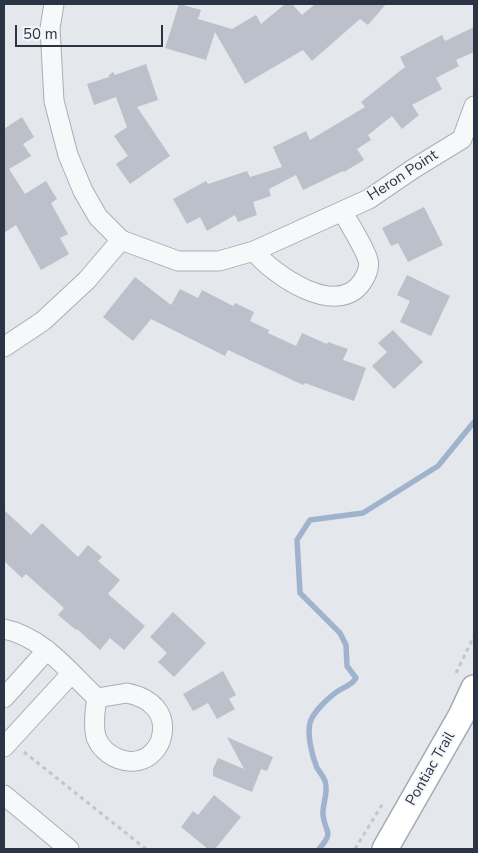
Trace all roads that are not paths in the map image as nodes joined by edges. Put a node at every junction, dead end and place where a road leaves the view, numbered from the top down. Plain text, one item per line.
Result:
1 (54, 4) edge
2 (474, 106) edge
3 (468, 140) edge
4 (343, 212) junction
5 (121, 240) junction
6 (254, 251) junction
7 (4, 347) edge
8 (4, 629) edge
9 (47, 650) junction
10 (72, 674) junction
11 (474, 688) edge
12 (4, 698) edge
13 (97, 698) dead end
14 (468, 720) edge
15 (6, 743) edge
16 (4, 795) edge
17 (69, 849) edge
18 (384, 849) edge

1 - 5 street, Heron Point
2 - 3 street, Heron Point
3 - 4 street, Heron Point
4 - 6 street, Heron Point
4 - 6 street
5 - 6 street, Heron Point
5 - 7 street
8 - 9 street
9 - 10 street
9 - 12 street
10 - 13 street
10 - 15 street
11 - 14 main road, Pontiac Trail
14 - 18 main road, Pontiac Trail
16 - 17 street

